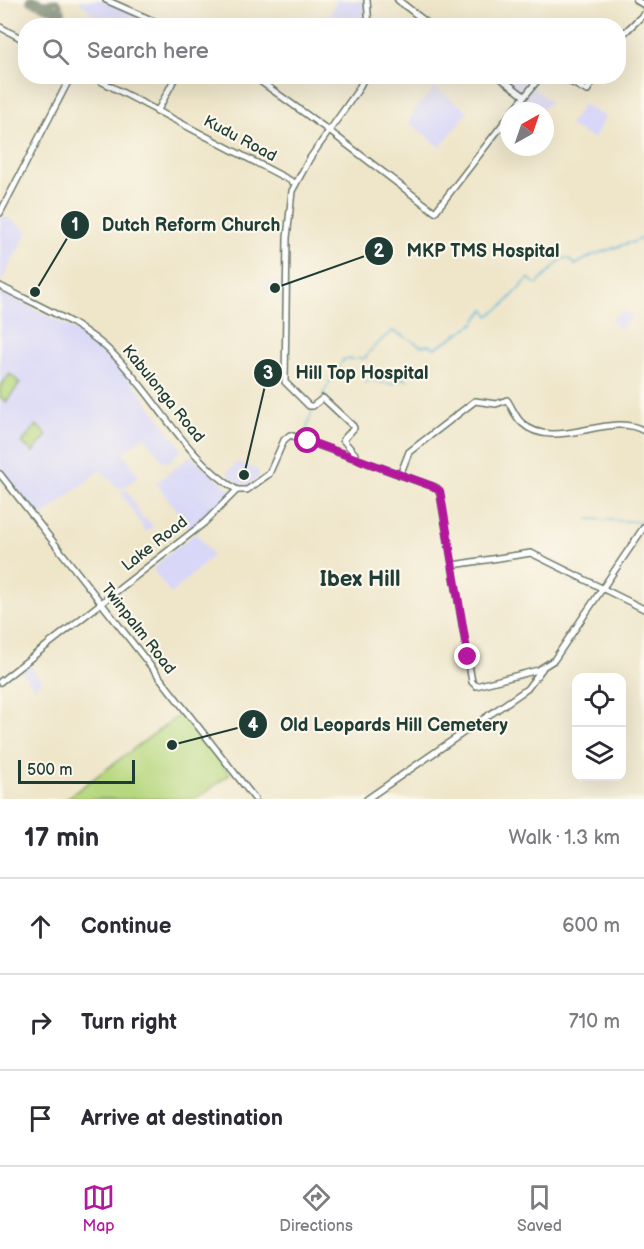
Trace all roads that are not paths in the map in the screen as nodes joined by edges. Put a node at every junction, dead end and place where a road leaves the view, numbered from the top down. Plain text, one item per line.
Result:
1 (106, 0) edge
2 (367, 0) edge
3 (398, 0) edge
4 (636, 0) edge
5 (644, 5) edge
6 (644, 14) edge
7 (147, 18) edge
8 (368, 18) edge
9 (421, 18) edge
10 (0, 27) edge
11 (626, 31) edge
12 (18, 37) edge
13 (66, 84) edge
14 (66, 84) edge
15 (107, 84) edge
16 (171, 84) edge
17 (171, 84) edge
18 (264, 84) edge
19 (361, 84) edge
20 (508, 84) edge
21 (534, 84) edge
22 (575, 84) edge
23 (592, 84) edge
24 (524, 96) junction
25 (520, 102) edge
26 (161, 103) junction
27 (156, 111) junction
28 (172, 119) junction
29 (500, 128) edge
30 (328, 130) junction
31 (295, 183) junction
32 (0, 208) edge
33 (0, 213) edge
34 (0, 286) edge
35 (644, 431) edge
36 (355, 459) junction
37 (0, 474) edge
38 (400, 475) junction
39 (237, 490) junction
40 (644, 527) edge
41 (453, 565) junction
42 (602, 588) junction
43 (101, 604) junction
44 (644, 609) edge
45 (536, 672) junction
46 (0, 682) edge
47 (255, 799) edge
48 (367, 799) edge

1 - 7 main road
2 - 8 main road
3 - 9 main road
4 - 5 main road
6 - 11 main road
10 - 12 main road
13 - 32 main road
14 - 33 main road
15 - 27 main road, Kudu Road
16 - 27 main road
17 - 26 main road
18 - 30 main road
19 - 30 main road
20 - 24 main road
21 - 24 main road
22 - 23 main road
24 - 25 main road
26 - 27 main road
26 - 28 main road
27 - 28 main road, Kudu Road
28 - 31 main road, Kudu Road
29 - 30 main road
30 - 31 main road
31 - 36 main road
34 - 39 main road, Kabulonga Road
35 - 38 main road
36 - 38 main road
36 - 39 main road
37 - 43 main road, Twinpalm Road
38 - 41 main road
39 - 43 main road, Lake Road
40 - 42 main road
41 - 42 main road
41 - 45 main road
42 - 44 main road
42 - 45 main road
43 - 46 main road, Lake Road
43 - 47 main road, Twinpalm Road
45 - 48 main road

